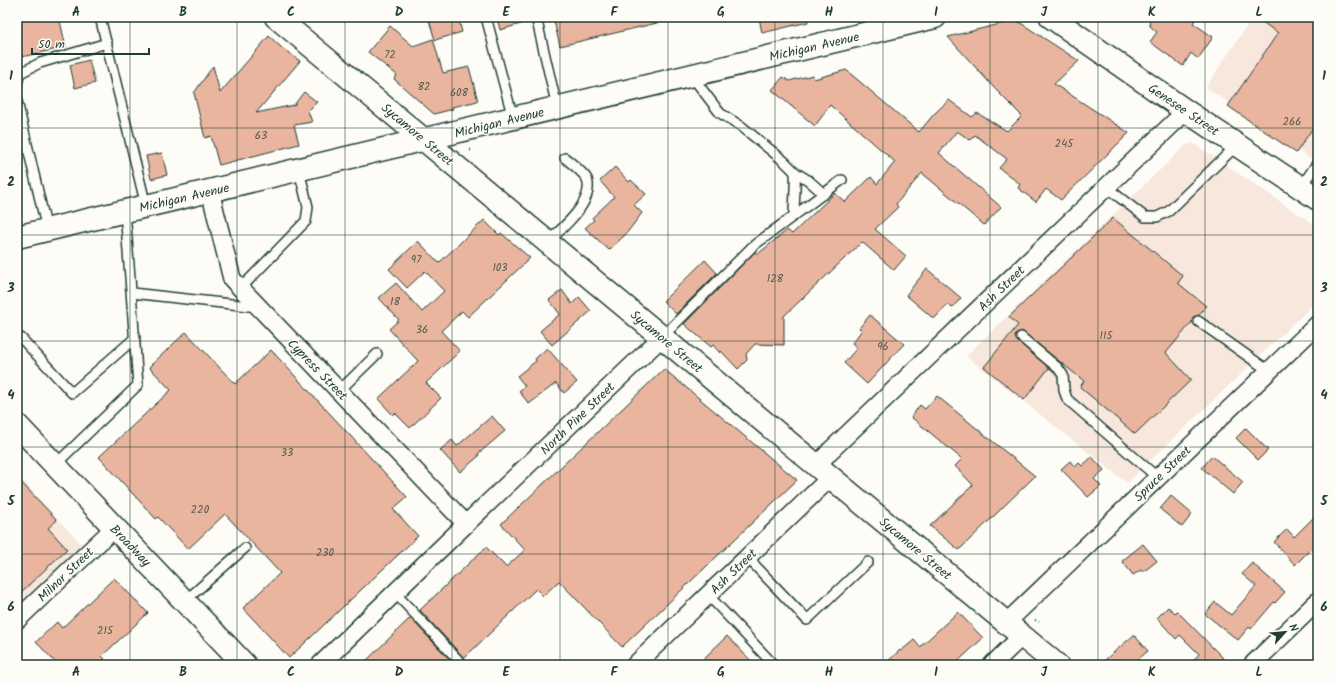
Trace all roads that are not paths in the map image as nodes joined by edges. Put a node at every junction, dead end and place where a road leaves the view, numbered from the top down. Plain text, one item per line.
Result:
1 (100, 17) edge
2 (486, 17) edge
3 (536, 17) edge
4 (935, 17) edge
5 (1051, 17) edge
6 (286, 20) edge
7 (106, 43) junction
8 (692, 76) junction
9 (17, 84) edge
10 (17, 101) edge
11 (557, 108) junction
12 (1186, 110) junction
13 (513, 118) junction
14 (425, 139) junction
15 (1237, 145) junction
16 (565, 158) dead end
17 (1318, 162) edge
18 (299, 170) junction
19 (795, 172) junction
20 (842, 180) dead end
21 (1106, 187) junction
22 (210, 191) junction
23 (1309, 193) edge
24 (824, 194) junction
25 (136, 209) junction
26 (794, 216) junction
27 (47, 230) junction
28 (17, 237) edge
29 (548, 242) junction
30 (240, 288) junction
31 (132, 293) junction
32 (259, 307) junction
33 (1198, 321) dead end
34 (1318, 324) edge
35 (662, 337) junction
36 (1021, 337) dead end
37 (21, 338) dead end
38 (135, 338) junction
39 (378, 354) dead end
40 (1269, 371) junction
41 (339, 391) junction
42 (17, 425) edge
43 (55, 465) junction
44 (824, 472) junction
45 (1158, 478) junction
46 (466, 524) junction
47 (114, 528) junction
48 (245, 548) dead end
49 (747, 557) junction
50 (868, 562) dead end
51 (395, 592) junction
52 (708, 595) junction
53 (185, 602) junction
54 (1318, 602) edge
55 (17, 620) edge
56 (1021, 626) junction
57 (244, 665) edge
58 (320, 665) edge
59 (463, 665) edge
60 (634, 665) edge
61 (774, 665) edge
62 (992, 665) edge
63 (1057, 665) edge
64 (1252, 665) edge

1 - 7 lane
2 - 13 lane
3 - 11 lane
4 - 8 street, Michigan Avenue
5 - 12 street, Genesee Street
6 - 14 street, Sycamore Street
7 - 9 lane
7 - 25 lane
8 - 11 street, Michigan Avenue
8 - 19 lane
10 - 27 lane
11 - 13 street, Michigan Avenue
12 - 15 street, Genesee Street
12 - 21 street, Ash Street
13 - 14 street, Michigan Avenue
14 - 18 street, Michigan Avenue
14 - 29 street, Sycamore Street
15 - 21 lane
15 - 23 street, Genesee Street
16 - 29 lane
17 - 23 lane
18 - 22 street, Michigan Avenue
18 - 30 lane
19 - 24 lane
19 - 26 lane
20 - 24 lane, North Pine Street
21 - 44 street, Ash Street
22 - 25 street, Michigan Avenue
22 - 30 street, Cypress Street
24 - 26 lane, North Pine Street
25 - 27 street, Michigan Avenue
25 - 31 lane
26 - 35 lane, North Pine Street
27 - 28 street, Michigan Avenue
29 - 35 street, Sycamore Street
30 - 32 street, Cypress Street
31 - 32 lane
31 - 38 lane
32 - 41 street, Cypress Street
33 - 40 lane
34 - 40 street, Spruce Street
35 - 44 street, Sycamore Street
35 - 46 street, North Pine Street
36 - 45 lane
37 - 38 lane
38 - 43 lane
39 - 41 lane
40 - 45 street, Spruce Street
41 - 46 street, Cypress Street
42 - 43 street, Broadway
43 - 47 street, Broadway
44 - 49 street, Ash Street
44 - 56 street, Sycamore Street
45 - 56 street, Spruce Street
46 - 51 street, North Pine Street
47 - 53 street, Broadway
47 - 55 street, Milnor Street
48 - 53 lane
49 - 50 lane
49 - 52 street, Ash Street
51 - 58 street, North Pine Street
51 - 59 lane
52 - 60 street, Ash Street
52 - 61 lane
53 - 57 street, Broadway
54 - 64 street
56 - 62 street, Spruce Street
56 - 63 street, Sycamore Street

